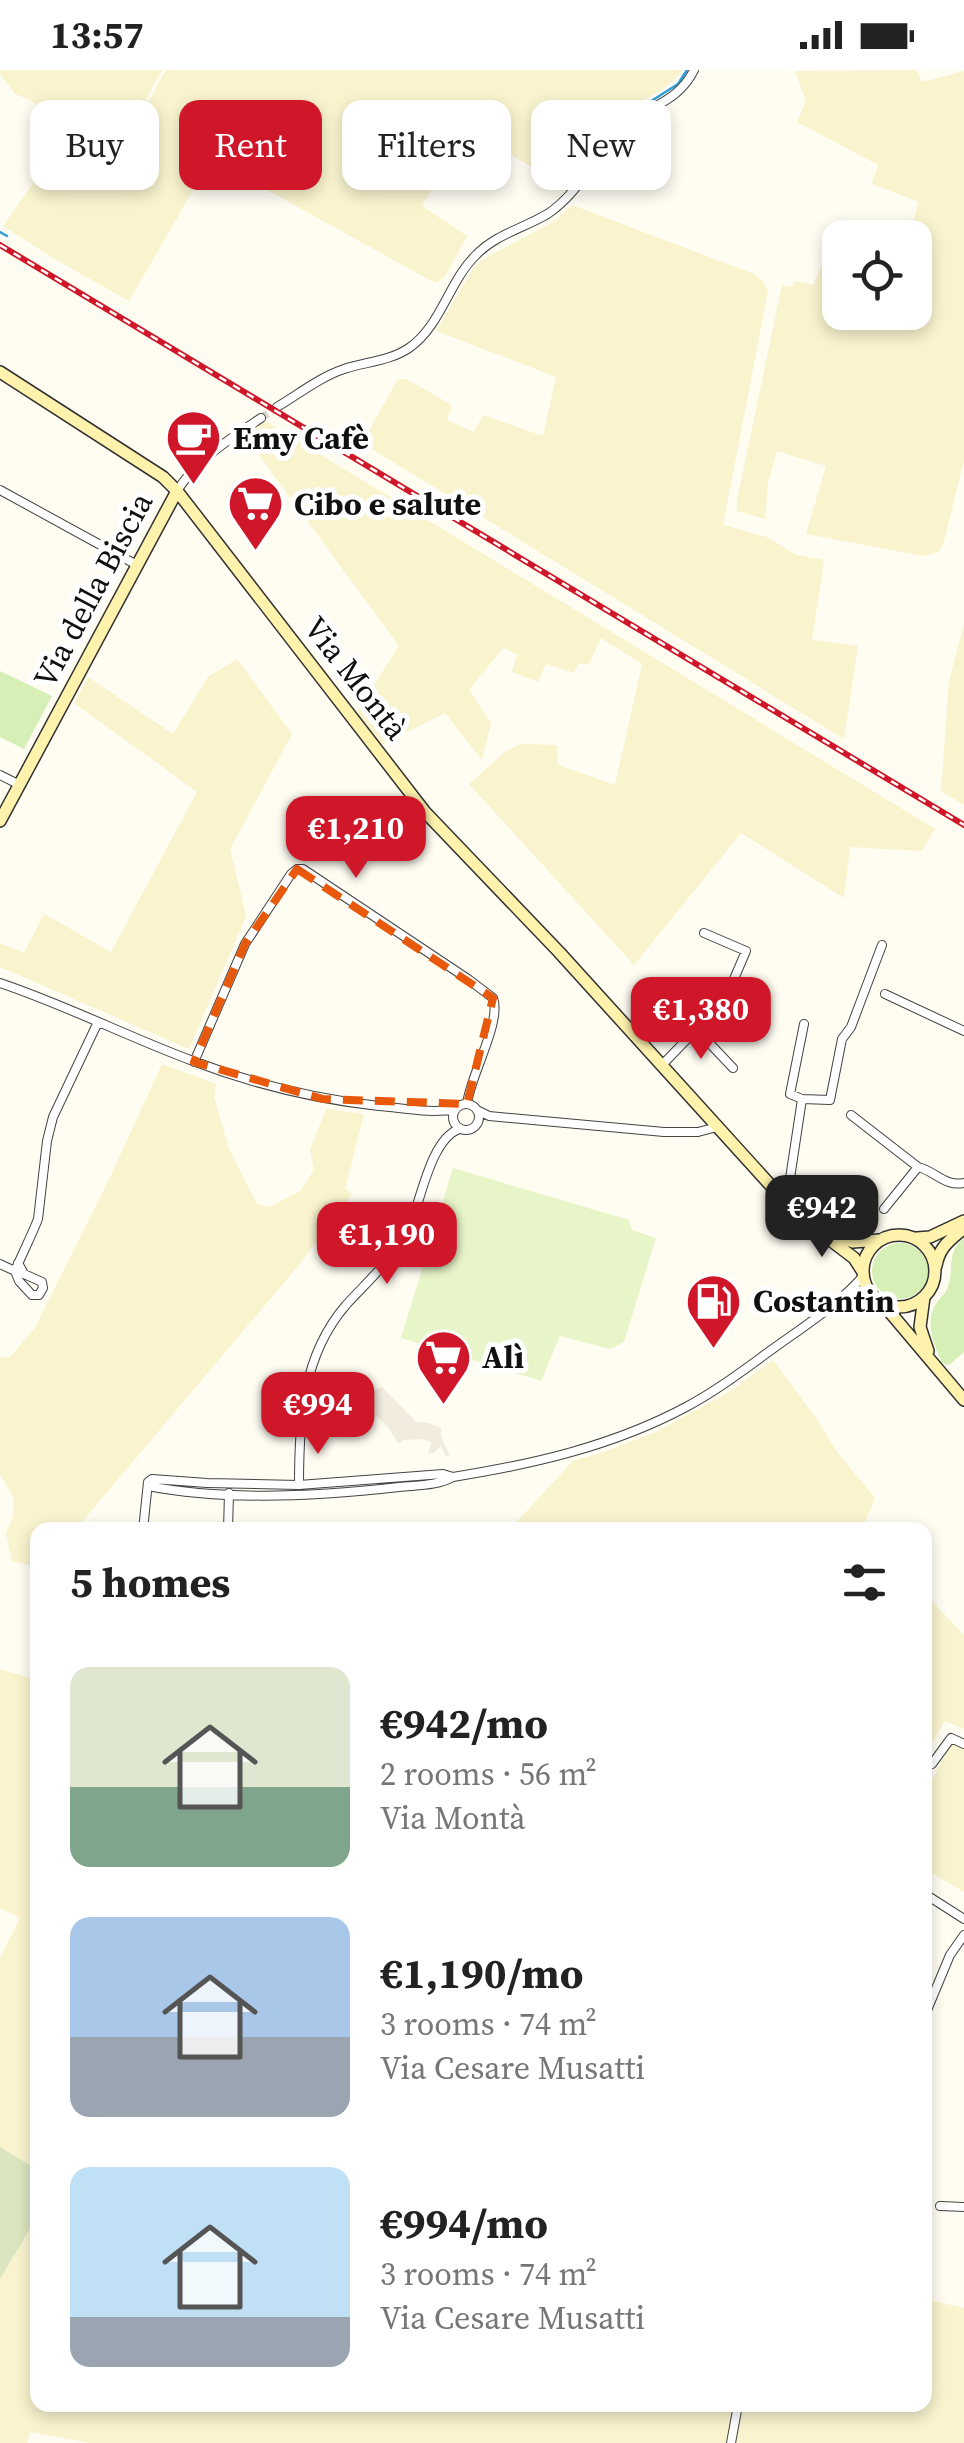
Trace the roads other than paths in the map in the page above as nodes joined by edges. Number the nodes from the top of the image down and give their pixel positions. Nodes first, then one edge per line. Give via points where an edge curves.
1 (694, 70) edge
2 (0, 372) edge
3 (277, 407) tunnel mouth
4 (261, 418) tunnel mouth
5 (0, 490) edge
6 (177, 491) junction
7 (137, 565) junction
8 (0, 775) edge
9 (20, 786) junction
10 (0, 821) edge
11 (704, 933) dead end
12 (882, 945) dead end
13 (0, 980) edge
14 (885, 994) dead end
15 (98, 1022) junction
16 (804, 1024) dead end
17 (696, 1029) junction
18 (964, 1031) edge
19 (194, 1062) junction
20 (662, 1065) junction
21 (733, 1068) dead end
22 (802, 1098) junction
23 (466, 1104) junction
24 (456, 1109) junction
25 (477, 1110) junction
26 (434, 1111) junction
27 (489, 1116) junction
28 (851, 1116) dead end
29 (479, 1121) junction
30 (456, 1126) junction
31 (717, 1128) junction
32 (918, 1166) junction
33 (964, 1183) edge
34 (783, 1199) junction
35 (884, 1209) dead end
36 (809, 1224) junction
37 (964, 1224) edge
38 (915, 1238) junction
39 (880, 1240) junction
40 (0, 1264) edge
41 (936, 1270) junction
42 (863, 1274) junction
43 (875, 1297) junction
44 (924, 1298) junction
45 (828, 1307) junction
46 (933, 1364) junction
47 (964, 1400) edge
48 (452, 1477) junction
49 (207, 1483) junction
50 (148, 1484) junction
51 (244, 1484) junction
52 (299, 1485) junction
53 (336, 1492) junction
54 (229, 1494) junction
55 (276, 1494) junction
56 (145, 1522) edge
57 (228, 1522) edge
58 (964, 1744) edge
59 (932, 1764) dead end
60 (932, 1898) edge
61 (964, 1919) edge
62 (964, 1935) edge
63 (932, 1998) edge
64 (940, 2206) dead end
65 (964, 2207) edge
66 (737, 2412) edge
67 (731, 2443) edge

1 - 3 street via 680,92 619,133 562,202 474,256 410,348 342,369
2 - 6 main road, Via Montà
4 - 6 street via 206,459
5 - 7 street
6 - 7 main road, Via della Biscia
6 - 20 main road, Via Montà via 425,812
7 - 9 main road, Via della Biscia
8 - 9 street
9 - 10 main road, Via della Biscia
11 - 17 street via 746,951 726,1000
12 - 22 street via 842,1039 830,1100
13 - 15 street
14 - 18 street
15 - 19 street
15 - 40 street via 53,1117 38,1219 16,1267
16 - 22 street via 790,1094
17 - 20 street
17 - 21 street
19 - 23 street via 245,944 292,874 303,869 496,1002
19 - 26 street via 302,1094
20 - 31 main road, Via Montà
22 - 34 street
23 - 24 street
23 - 25 street
24 - 26 street
24 - 30 street
25 - 27 street
25 - 29 street
26 - 30 street
27 - 29 street
27 - 31 street via 664,1132
28 - 32 street
29 - 30 street via 472,1129
30 - 52 street via 443,1140 405,1235 334,1321 317,1352 302,1400
31 - 34 main road, Via Montà
32 - 33 street via 952,1184
32 - 35 street
34 - 36 main road, Via Montà
36 - 39 main road, Via Montà via 853,1242
36 - 42 main road, Via Montà via 854,1258
37 - 38 main road, Via Montà
37 - 41 main road, Via Montà via 942,1246
38 - 39 main road, Via Montà
38 - 41 main road via 928,1248
39 - 42 main road via 867,1254
41 - 44 main road, Via Montà
42 - 43 main road, Via Montà
42 - 45 street
43 - 44 main road via 898,1306
43 - 45 street via 860,1293
43 - 46 main road, Via Montà
44 - 46 main road, Via Montà via 920,1326
45 - 48 street via 723,1384 644,1427 575,1452
46 - 47 main road, Via Montà
48 - 52 street
48 - 53 street
49 - 50 street
49 - 51 street
49 - 54 street
50 - 54 street
50 - 56 street
51 - 52 street
51 - 54 street
52 - 53 street
52 - 55 street
53 - 55 street
54 - 55 street
54 - 57 street
58 - 59 street via 951,1738
60 - 61 street
62 - 63 street
64 - 65 street
66 - 67 street

